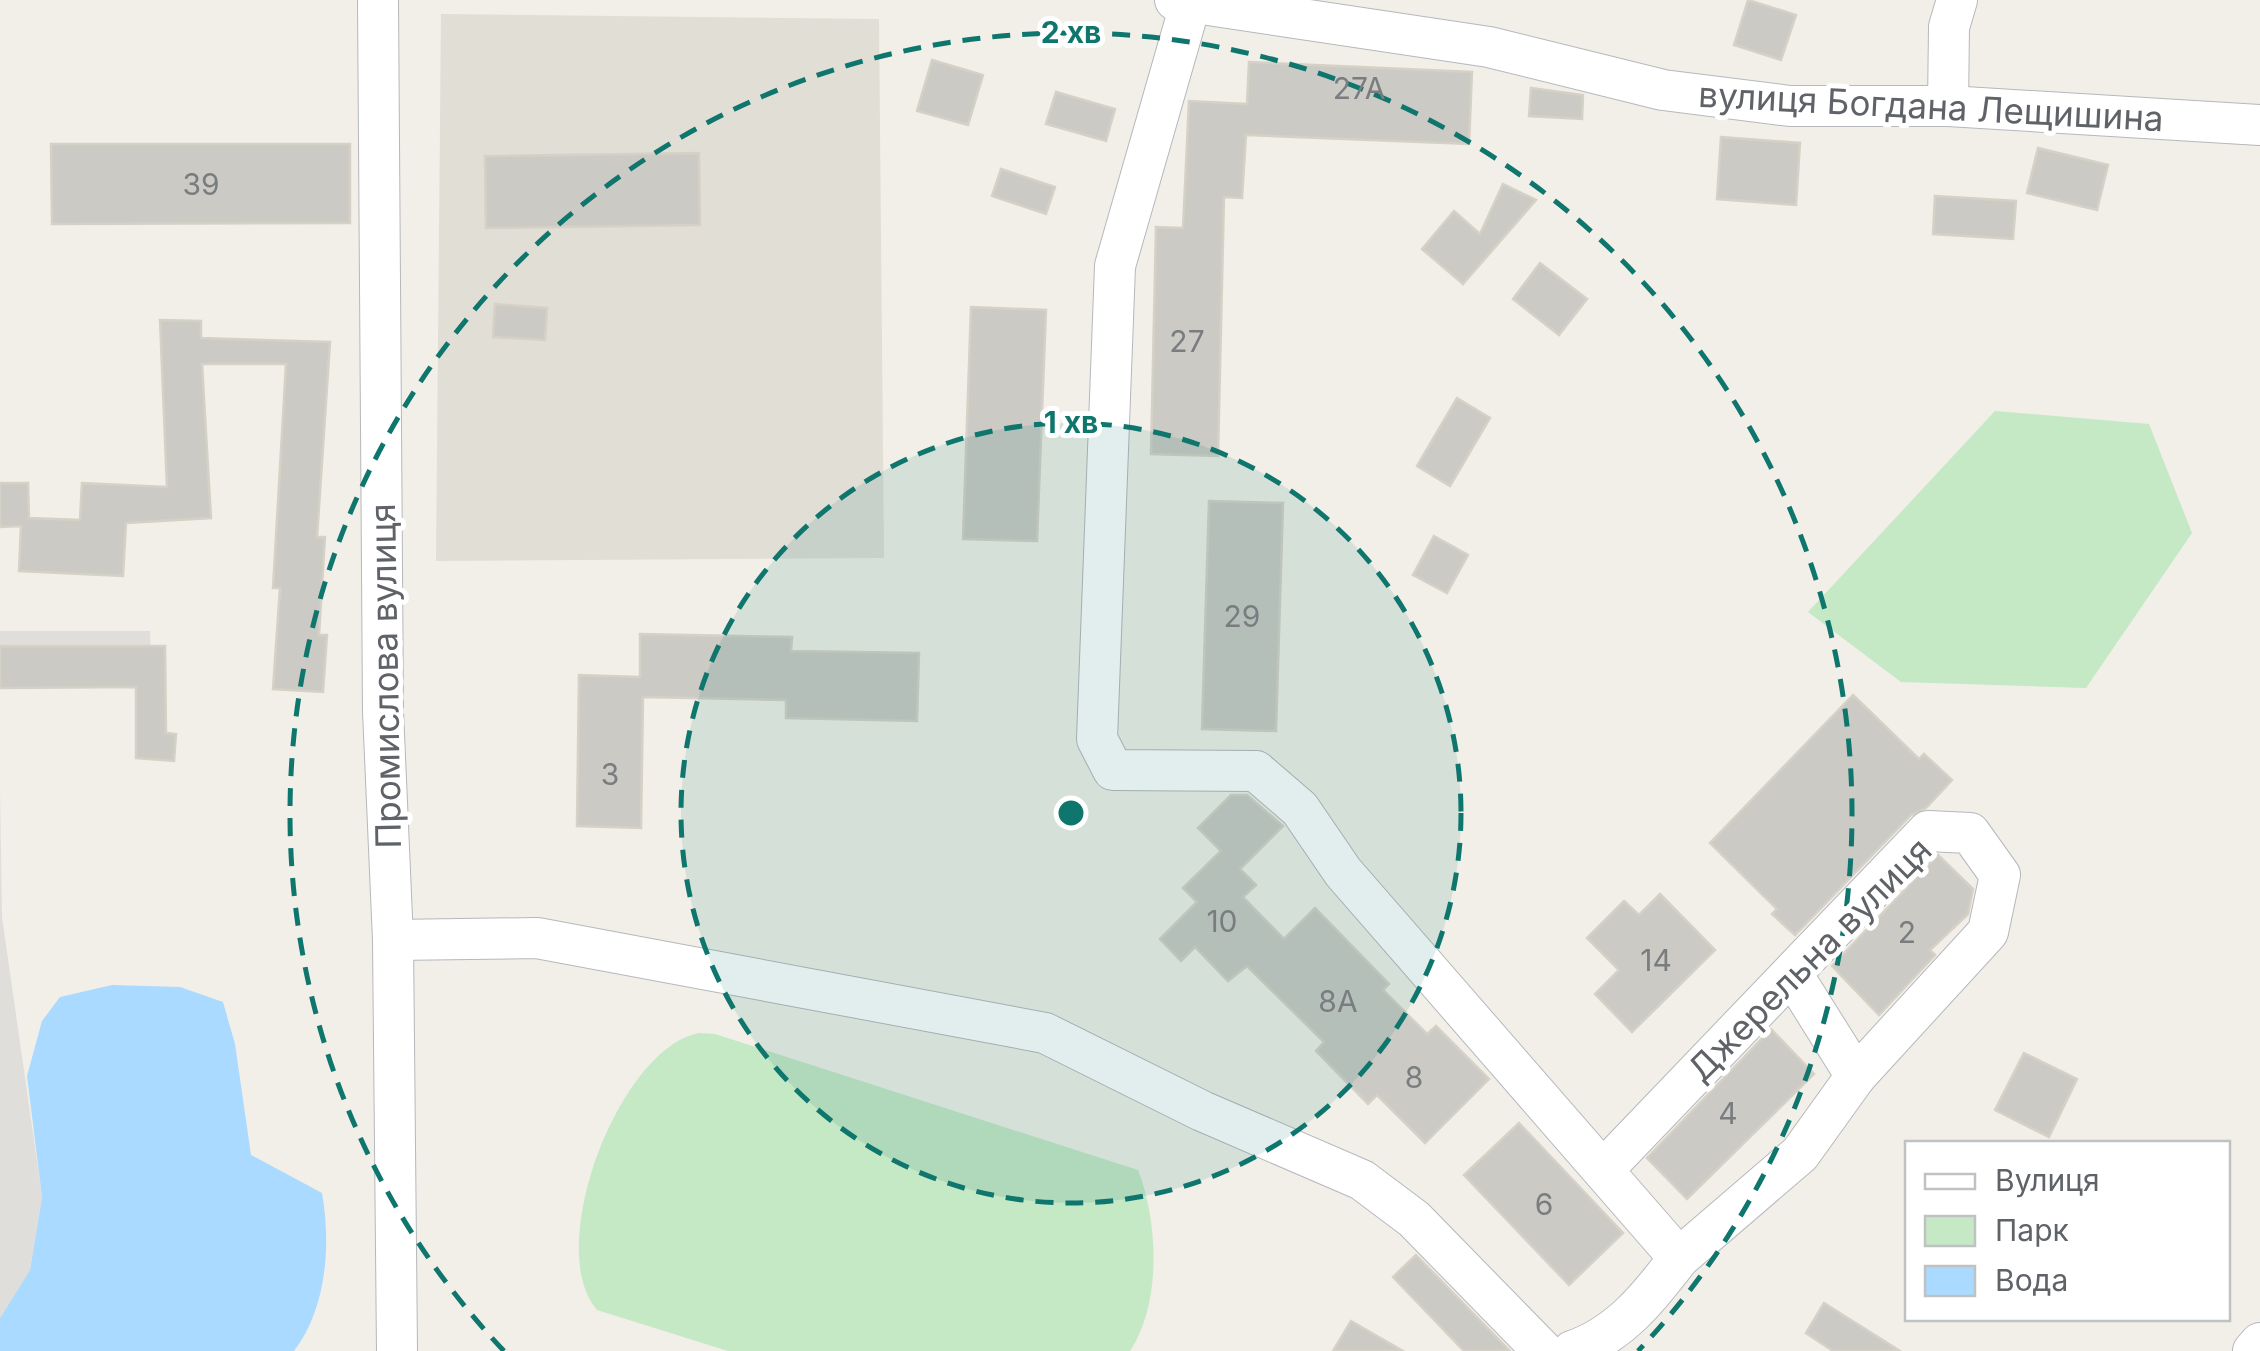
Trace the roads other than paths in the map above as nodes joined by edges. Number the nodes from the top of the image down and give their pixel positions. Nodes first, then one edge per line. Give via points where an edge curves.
1 (378, 0) edge
2 (1957, 0) edge
3 (1182, 3) edge
4 (1948, 106) junction
5 (2260, 126) edge
6 (393, 940) junction
7 (1792, 974) junction
8 (1856, 1076) junction
9 (1602, 1170) junction
10 (1680, 1258) junction
11 (2260, 1342) edge
12 (398, 1351) edge
13 (1542, 1351) edge
14 (1572, 1351) edge
15 (2254, 1351) edge

1 - 6 street, Промислова вулиця via 383,711
2 - 4 street via 1949,27
3 - 4 street, вулиця Богдана Лещишина via 1490,47 1662,90 1790,106
3 - 9 street via 1116,266 1097,739 1112,770 1256,771 1300,809 1343,872
4 - 5 street, вулиця Богдана Лещишина
6 - 12 street, Промислова вулиця
6 - 13 street via 537,938 1045,1033 1362,1180 1414,1220
7 - 8 street
7 - 8 street, Джерельна вулиця via 1928,831 1970,833 2000,875 1988,932
7 - 9 street, Джерельна вулиця
8 - 10 street, Джерельна вулиця via 1800,1154
9 - 10 street
10 - 14 street, Джерельна вулиця via 1646,1302 1597,1343
11 - 15 street

